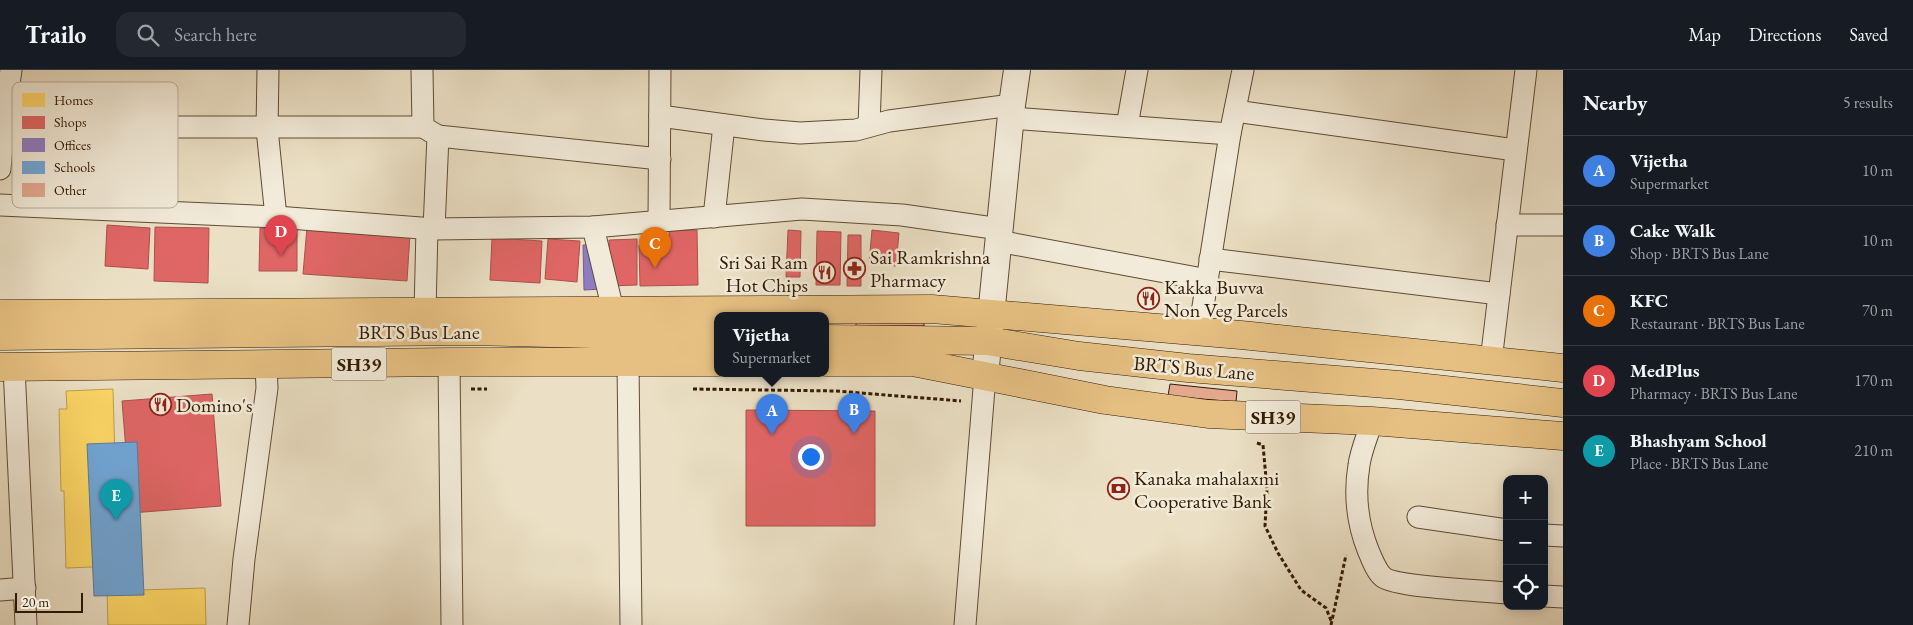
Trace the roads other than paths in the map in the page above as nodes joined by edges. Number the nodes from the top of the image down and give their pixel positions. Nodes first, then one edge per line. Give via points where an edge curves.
1 (11, 70) edge
2 (268, 70) edge
3 (422, 70) edge
4 (660, 70) edge
5 (871, 70) edge
6 (1017, 70) edge
7 (1137, 70) edge
8 (1243, 70) edge
9 (1526, 70) edge
10 (1235, 111) junction
11 (1011, 112) junction
12 (5, 113) junction
13 (12, 114) edge
14 (660, 116) junction
15 (724, 125) junction
16 (869, 126) junction
17 (1127, 126) junction
18 (178, 128) edge
19 (268, 129) junction
20 (431, 132) junction
21 (1230, 134) junction
22 (1515, 150) junction
23 (660, 159) junction
24 (0, 170) edge
25 (75, 208) edge
26 (276, 216) junction
27 (714, 217) junction
28 (659, 222) junction
29 (1507, 225) junction
30 (1563, 225) edge
31 (431, 228) junction
32 (592, 228) junction
33 (999, 235) junction
34 (1210, 259) junction
35 (1208, 280) junction
36 (1499, 294) junction
37 (613, 310) junction
38 (425, 312) junction
39 (0, 314) edge
40 (991, 314) junction
41 (1199, 332) junction
42 (0, 336) edge
43 (714, 336) edge
44 (829, 339) edge
45 (988, 341) junction
46 (1491, 361) junction
47 (449, 362) junction
48 (628, 362) junction
49 (714, 362) edge
50 (829, 362) edge
51 (266, 366) junction
52 (7, 367) edge
53 (1563, 368) edge
54 (984, 389) junction
55 (1563, 403) edge
56 (1372, 421) junction
57 (1563, 436) edge
58 (1418, 517) dead end
59 (1503, 529) edge
60 (1548, 535) edge
61 (1563, 536) edge
62 (25, 588) junction
63 (0, 590) edge
64 (1503, 593) edge
65 (1548, 596) edge
66 (1563, 597) edge
67 (26, 625) edge
68 (238, 625) edge
69 (452, 625) edge
70 (630, 625) edge
71 (965, 625) edge

1 - 12 street
2 - 19 street
3 - 20 street
4 - 14 street
5 - 16 street
6 - 11 street
7 - 17 street
8 - 10 street
9 - 22 street
10 - 21 street
10 - 22 street
11 - 16 street via 889,121
11 - 17 street
11 - 33 street
12 - 13 street
12 - 24 street
14 - 15 street
14 - 23 street
15 - 16 street via 800,133 856,130
15 - 27 street
17 - 21 street
18 - 19 street
19 - 20 street
19 - 26 street
20 - 23 street
20 - 31 street
21 - 34 street
22 - 29 street
23 - 28 street
25 - 26 street
26 - 31 street
27 - 28 street
27 - 33 street via 802,209 902,215
28 - 32 street
29 - 30 street
29 - 36 street
31 - 32 street
31 - 38 street
32 - 37 street
33 - 35 street
33 - 40 street
34 - 35 street
34 - 36 street
35 - 41 street
36 - 46 street
37 - 38 main road
37 - 40 main road via 932,308
38 - 39 main road
40 - 41 main road
40 - 45 street
41 - 46 main road
42 - 43 main road, BRTS Bus Lane via 470,331
44 - 45 main road, BRTS Bus Lane
45 - 54 street
45 - 55 main road, BRTS Bus Lane via 1079,356 1188,368 1399,385
46 - 53 main road
47 - 48 main road, SH39
47 - 51 main road, SH39
47 - 69 street
48 - 49 main road, SH39
48 - 70 street
50 - 54 main road, SH39 via 913,362
51 - 52 main road, SH39
51 - 68 street via 267,388
52 - 62 street
54 - 56 main road, SH39 via 1208,414
54 - 71 street
56 - 57 main road, SH39
56 - 64 street via 1359,464 1357,516 1376,568 1384,578 1405,584
58 - 59 street
60 - 61 street
62 - 63 street
62 - 67 street
65 - 66 street

